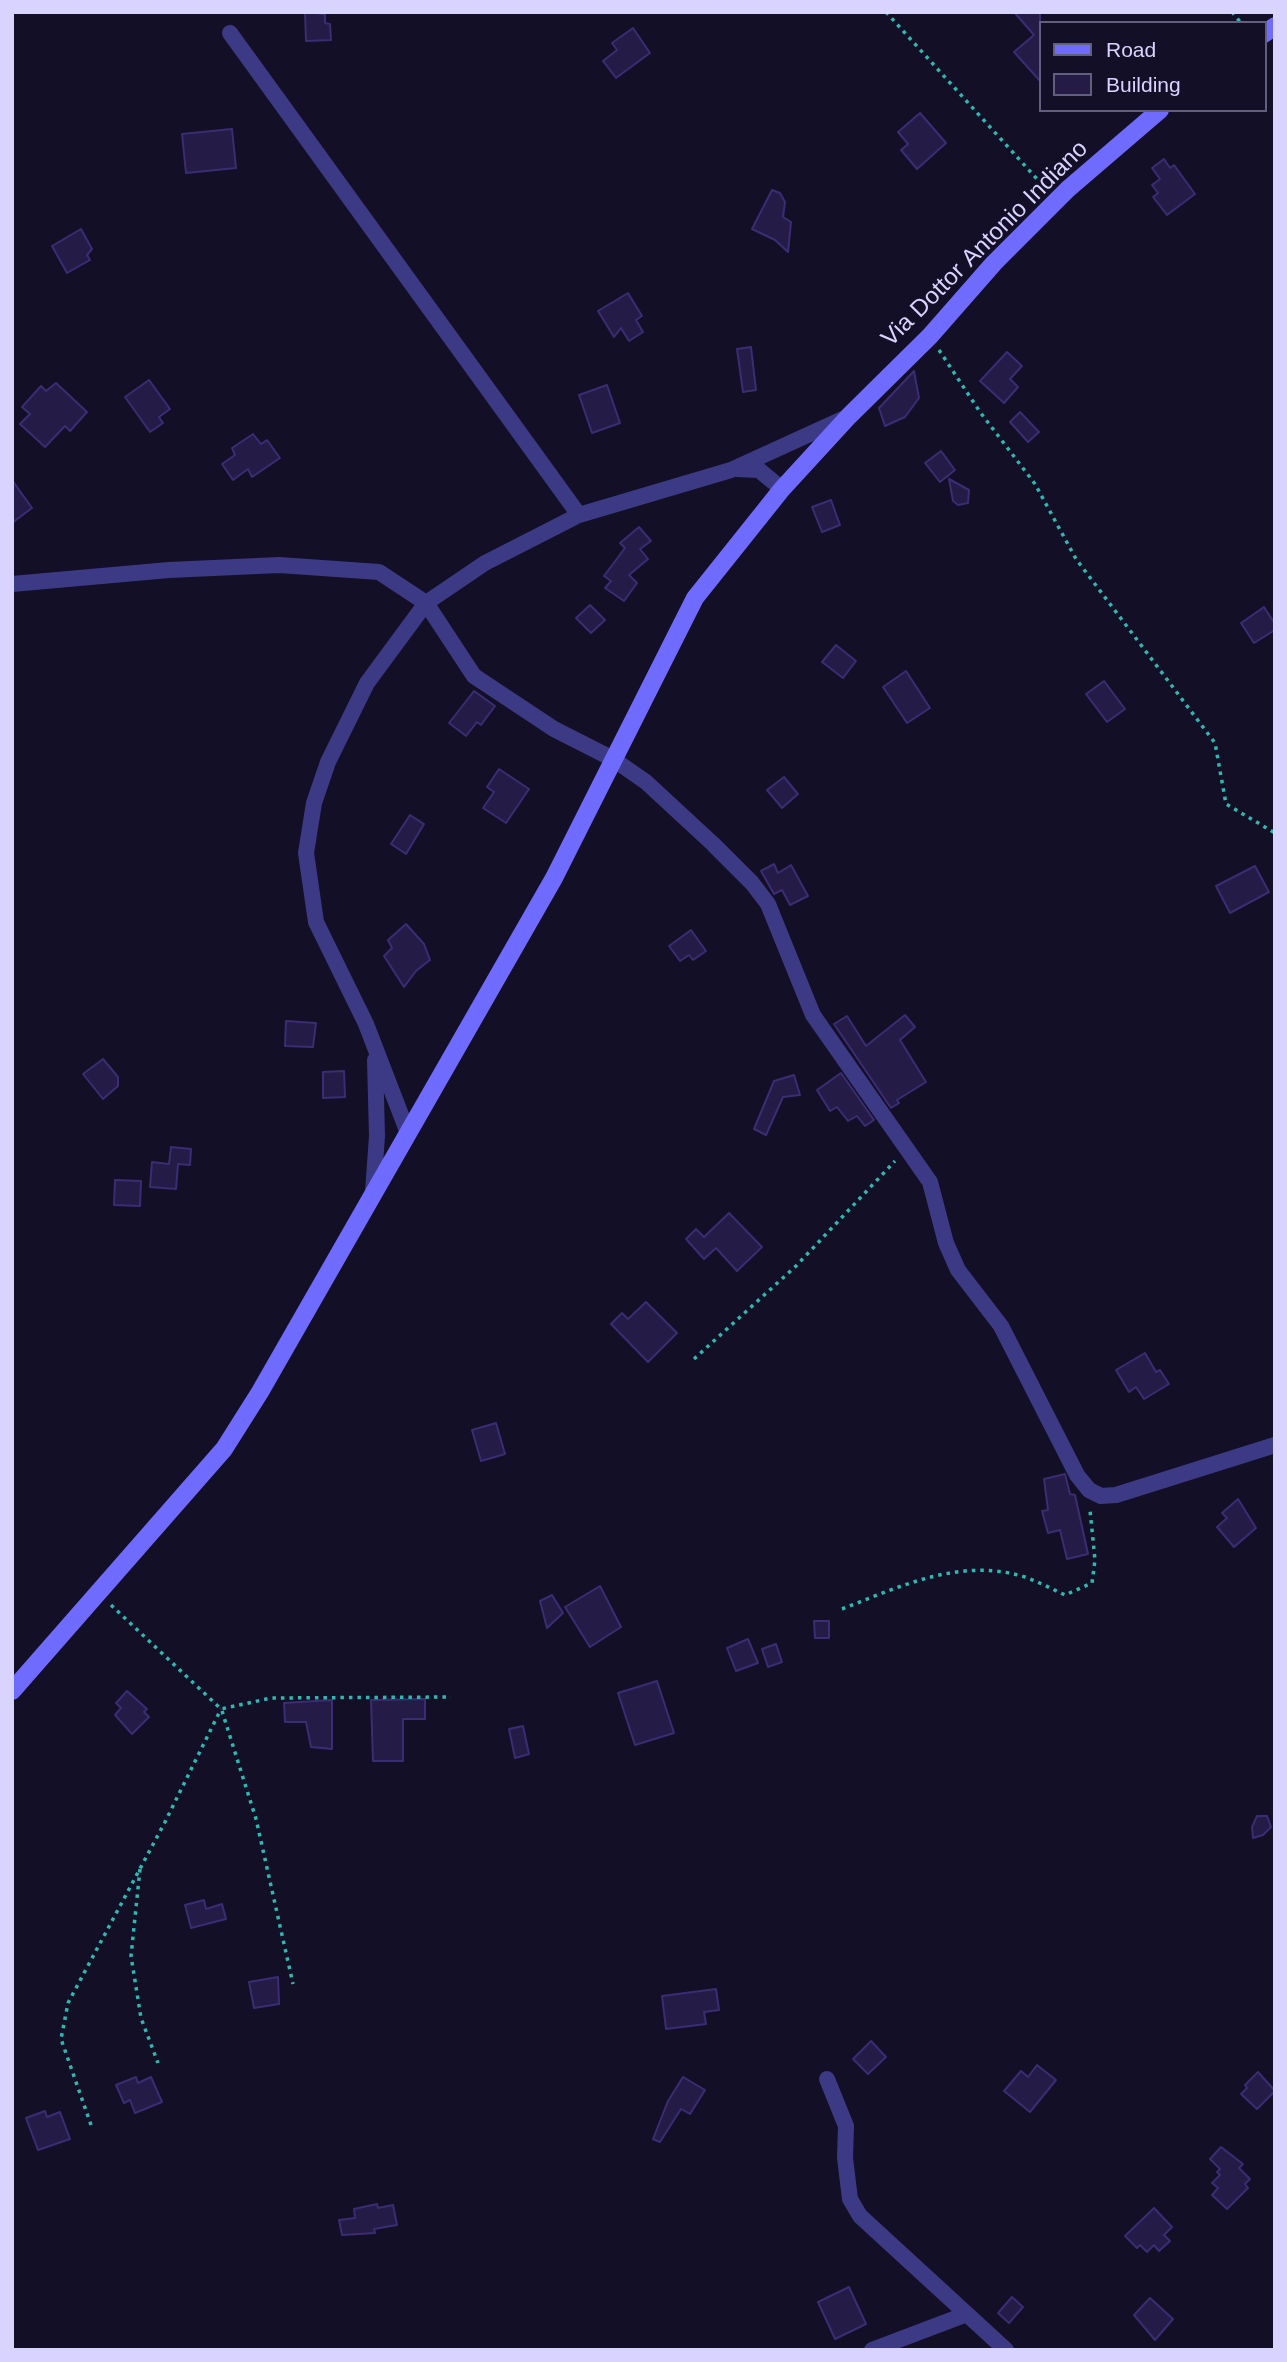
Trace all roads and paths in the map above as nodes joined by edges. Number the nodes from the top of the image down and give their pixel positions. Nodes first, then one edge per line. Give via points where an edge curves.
1 (886, 12) edge
2 (230, 33) dead end
3 (1158, 112) edge
4 (1057, 201) junction
5 (930, 336) junction
6 (849, 416) junction
7 (731, 470) junction
8 (782, 489) junction
9 (579, 516) junction
10 (12, 584) edge
11 (426, 603) junction
12 (613, 759) junction
13 (1275, 833) edge
14 (366, 1024) junction
15 (408, 1133) junction
16 (906, 1149) junction
17 (373, 1192) junction
18 (694, 1359) dead end
19 (1275, 1446) edge
20 (1089, 1490) junction
21 (97, 1592) junction
22 (842, 1609) dead end
23 (12, 1691) edge
24 (451, 1697) dead end
25 (221, 1709) junction
26 (141, 1867) junction
27 (293, 1984) dead end
28 (158, 2063) dead end
29 (827, 2079) dead end
30 (91, 2125) dead end
31 (967, 2314) junction
32 (872, 2350) edge
33 (1006, 2350) edge

1 - 4 path
2 - 9 street
3 - 4 main road, Via Dottor Antonio Indiano
4 - 5 main road, Via Dottor Antonio Indiano
5 - 6 main road, Via Dottor Antonio Indiano
5 - 13 path via 1035,484 1076,559 1215,743 1226,804
6 - 7 street
6 - 8 main road, Via Dottor Antonio Indiano
7 - 8 street via 759,470
7 - 9 street
8 - 12 main road, Via Dottor Antonio Indiano via 695,598
9 - 11 street via 485,563
10 - 11 street via 279,565 379,572
11 - 12 street via 474,676 554,729
11 - 14 street via 367,683 328,762 314,803 306,853 316,922
12 - 15 main road, Via Dottor Antonio Indiano via 554,878
12 - 16 street via 646,782 713,844 768,904 813,1014
14 - 15 street
14 - 17 street via 377,1072
15 - 17 main road, Via Dottor Antonio Indiano
16 - 18 path via 796,1266
16 - 20 street via 930,1182 958,1270 1001,1326 1052,1431
17 - 21 main road, Via Dottor Antonio Indiano via 224,1449
19 - 20 street via 1116,1495 1101,1496
20 - 22 path via 1095,1560 1092,1583 1065,1595 1024,1577 973,1569 925,1577
21 - 23 main road, Via Dottor Antonio Indiano
21 - 25 path
24 - 25 path via 271,1698
25 - 26 path
25 - 27 path via 256,1819
26 - 28 path via 131,1956 141,2018
26 - 30 path via 68,2004 61,2039
29 - 31 street via 846,2126 850,2199 860,2216
31 - 32 street
31 - 33 street

